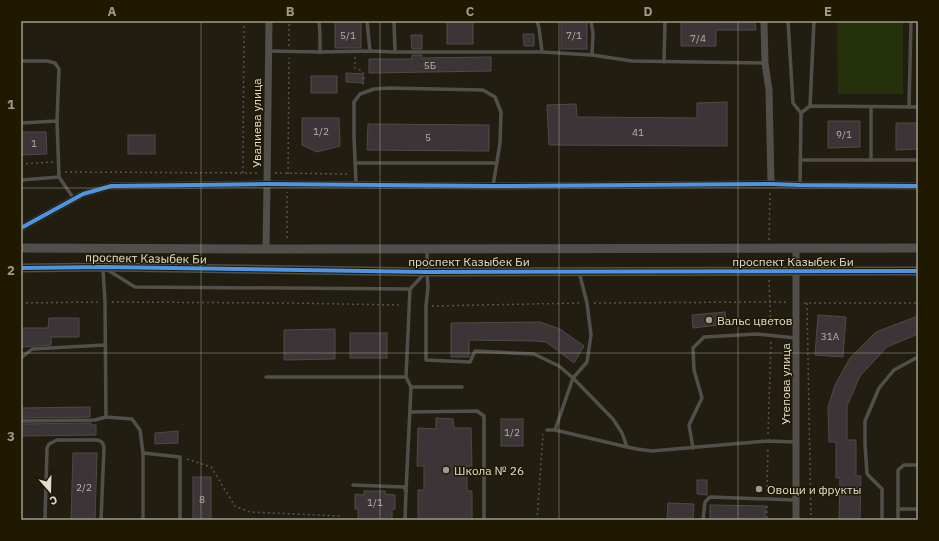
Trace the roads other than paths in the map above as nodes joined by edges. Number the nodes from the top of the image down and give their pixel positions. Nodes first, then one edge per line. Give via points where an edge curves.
1 (269, 21) edge
2 (319, 21) edge
3 (367, 21) edge
4 (394, 21) edge
5 (537, 21) edge
6 (591, 21) edge
7 (665, 21) edge
8 (764, 21) edge
9 (788, 21) edge
10 (814, 21) edge
11 (911, 21) edge
12 (268, 51) junction
13 (370, 51) junction
14 (320, 52) junction
15 (395, 52) junction
16 (542, 52) junction
17 (592, 55) junction
18 (21, 61) edge
19 (664, 62) junction
20 (765, 63) junction
21 (810, 106) junction
22 (871, 107) junction
23 (909, 107) junction
24 (918, 107) edge
25 (801, 113) junction
26 (57, 121) junction
27 (21, 123) edge
28 (800, 160) junction
29 (871, 160) junction
30 (918, 160) edge
31 (355, 163) junction
32 (497, 164) junction
33 (59, 177) junction
34 (21, 180) edge
35 (267, 184) junction
36 (771, 184) junction
37 (356, 185) junction
38 (800, 185) junction
39 (493, 186) junction
40 (918, 186) edge
41 (74, 199) junction
42 (21, 228) edge
43 (21, 248) edge
44 (796, 248) junction
45 (918, 248) edge
46 (266, 249) junction
47 (427, 249) junction
48 (21, 268) edge
49 (103, 268) junction
50 (579, 271) junction
51 (796, 271) junction
52 (916, 271) edge
53 (426, 272) junction
54 (410, 288) junction
55 (796, 338) junction
56 (105, 345) junction
57 (918, 357) edge
58 (21, 358) edge
59 (266, 377) dead end
60 (406, 377) junction
61 (573, 378) junction
62 (411, 387) junction
63 (462, 387) dead end
64 (410, 412) junction
65 (106, 417) junction
66 (21, 421) edge
67 (547, 430) road end
68 (556, 430) junction
69 (796, 442) junction
70 (627, 447) junction
71 (693, 448) junction
72 (143, 453) junction
73 (918, 465) edge
74 (354, 484) dead end
75 (406, 491) junction
76 (796, 500) junction
77 (898, 509) junction
78 (918, 509) edge
79 (45, 520) edge
80 (101, 520) edge
81 (143, 520) edge
82 (180, 520) edge
83 (405, 520) edge
84 (484, 520) edge
85 (703, 520) edge
86 (796, 520) edge
87 (882, 520) edge
88 (898, 520) edge

1 - 12 street, Увалиева улица
2 - 14 lane
3 - 13 lane
4 - 15 lane
5 - 16 lane
6 - 17 lane
7 - 19 lane
8 - 20 street
9 - 25 lane via 793,103
10 - 21 lane
11 - 23 lane
12 - 14 lane
12 - 35 street, Увалиева улица
13 - 14 lane
13 - 15 lane
15 - 16 lane
16 - 17 lane
17 - 19 lane via 632,61
18 - 26 lane via 47,61 55,63 59,69
19 - 20 lane
20 - 36 street via 769,90
21 - 22 lane
21 - 25 lane
22 - 23 lane
22 - 29 lane
23 - 24 lane
25 - 28 lane
26 - 27 lane
26 - 33 lane
28 - 29 lane
28 - 38 lane
29 - 30 lane
31 - 32 lane
31 - 32 lane via 354,102 360,94 374,89 389,88 483,90 495,97 501,112
31 - 37 lane
32 - 39 lane
33 - 34 lane
33 - 41 lane
35 - 37 street
35 - 41 street via 111,186
35 - 46 street, Увалиева улица
36 - 38 street
36 - 39 street
37 - 39 street
38 - 40 street
41 - 42 street
43 - 46 street, проспект Казыбек Би
44 - 45 street, проспект Казыбек Би
44 - 47 street, проспект Казыбек Би
44 - 51 street, Утепова улица
46 - 47 street, проспект Казыбек Би
47 - 53 lane
48 - 49 street, проспект Казыбек Би
49 - 53 street, проспект Казыбек Би
49 - 54 lane via 135,288
49 - 56 lane
50 - 51 street, проспект Казыбек Би
50 - 53 street, проспект Казыбек Би
50 - 61 lane via 591,335 587,362
51 - 52 street, проспект Казыбек Би
51 - 55 street, Утепова улица
53 - 54 lane
53 - 61 lane via 426,360 470,362 475,351 534,354 559,366
54 - 60 lane
55 - 69 street, Утепова улица
55 - 71 lane via 757,334 704,337 693,348 694,370 702,398 689,425
56 - 58 lane via 32,349
56 - 65 lane
57 - 87 lane via 894,370 879,388 865,421 867,474 882,489
59 - 60 lane
60 - 62 lane
61 - 68 lane
61 - 70 lane via 613,419 622,432
62 - 63 lane
62 - 64 lane
64 - 75 lane
64 - 84 lane via 477,411 484,416
65 - 66 lane via 95,420
65 - 72 lane via 132,419 140,430
67 - 68 lane
68 - 70 lane
69 - 71 lane via 768,441
69 - 76 street, Утепова улица
70 - 71 lane via 652,450
72 - 81 lane
72 - 82 lane via 180,457
73 - 77 lane via 904,465 898,470
74 - 75 lane via 404,487
75 - 83 lane
76 - 85 lane via 710,497 705,502
76 - 86 street, Утепова улица
77 - 78 lane
77 - 88 lane
79 - 80 lane via 47,448 57,440 97,440 103,443

